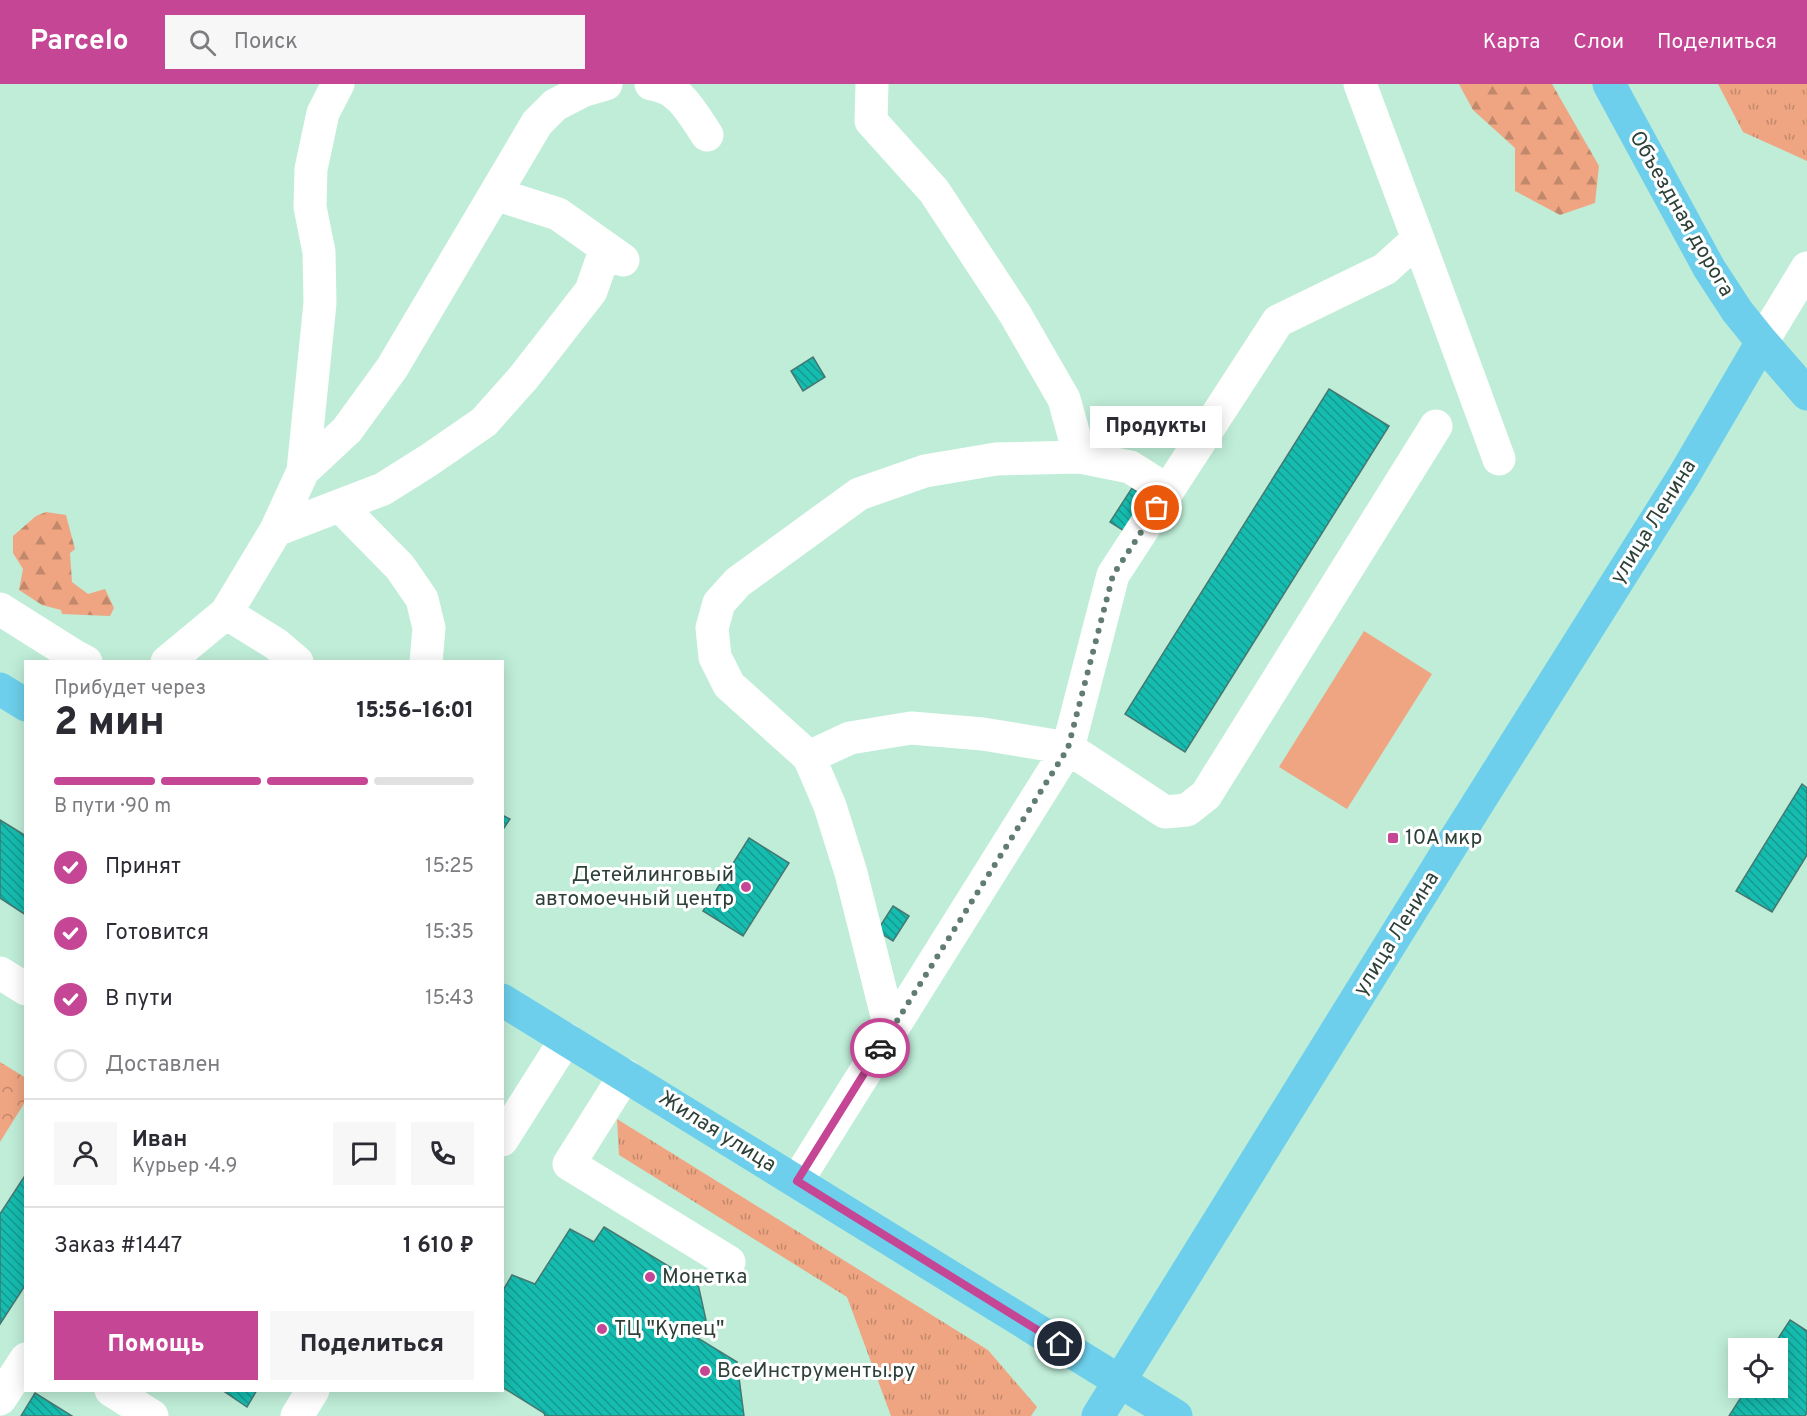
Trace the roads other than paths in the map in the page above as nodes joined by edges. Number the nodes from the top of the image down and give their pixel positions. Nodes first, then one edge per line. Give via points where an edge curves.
1 (338, 84) edge
2 (606, 84) edge
3 (657, 84) edge
4 (872, 84) edge
5 (1359, 84) edge
6 (1609, 84) edge
7 (565, 91) edge
8 (707, 135) dead end
9 (495, 194) junction
10 (1418, 239) junction
11 (1807, 268) edge
12 (1762, 342) junction
13 (1807, 394) edge
14 (1436, 426) dead end
15 (1080, 457) junction
16 (1499, 459) dead end
17 (303, 471) junction
18 (1168, 491) junction
19 (340, 506) junction
20 (276, 530) junction
21 (0, 609) edge
22 (226, 613) junction
23 (82, 660) edge
24 (169, 660) edge
25 (295, 660) edge
26 (426, 660) edge
27 (0, 689) edge
28 (24, 704) edge
29 (1068, 748) junction
30 (809, 757) junction
31 (0, 973) edge
32 (24, 988) edge
33 (504, 1001) edge
34 (891, 1032) junction
35 (566, 1039) junction
36 (625, 1075) junction
37 (504, 1137) edge
38 (797, 1181) junction
39 (729, 1262) dead end
40 (24, 1362) edge
41 (1120, 1381) junction
42 (312, 1392) edge
43 (0, 1398) edge
44 (297, 1416) edge
45 (1098, 1416) edge
46 (1176, 1416) edge

1 - 17 street via 323,112 311,169 310,207 319,252 320,303
2 - 7 street
3 - 8 street via 682,99
4 - 15 street via 871,122 934,191 1015,314 1064,399
5 - 10 street
6 - 12 main road, Объездная дорога via 1709,268
7 - 9 street via 537,123
9 - 17 street via 392,368 346,430
9 - 19 street via 558,214 615,255 524,377 484,422 383,489
10 - 16 street
10 - 18 street via 1385,269 1278,321
11 - 12 street, улица Ленина
12 - 13 main road, Объездная дорога
12 - 41 main road, улица Ленина via 1683,477
14 - 29 street via 1206,795 1187,810 1165,812
15 - 18 street via 1130,467
15 - 30 street via 996,459 924,471 859,494 738,582 719,603 712,628 715,657 729,685
17 - 20 street
18 - 29 street via 1113,575
19 - 20 street
19 - 26 street via 400,567 422,599 429,628
20 - 22 street
21 - 23 street
22 - 24 street
22 - 25 street
27 - 28 main road
29 - 30 street via 983,734 911,728 850,738
29 - 34 street
30 - 34 street via 830,806 851,873
31 - 32 street
33 - 35 main road, Жилая улица
34 - 38 street
35 - 36 main road, Жилая улица
35 - 37 street
36 - 38 main road, Жилая улица
36 - 39 street via 569,1164
38 - 41 main road, Жилая улица
40 - 43 street
41 - 45 main road, улица Ленина
41 - 46 main road, Жилая улица
42 - 44 street

